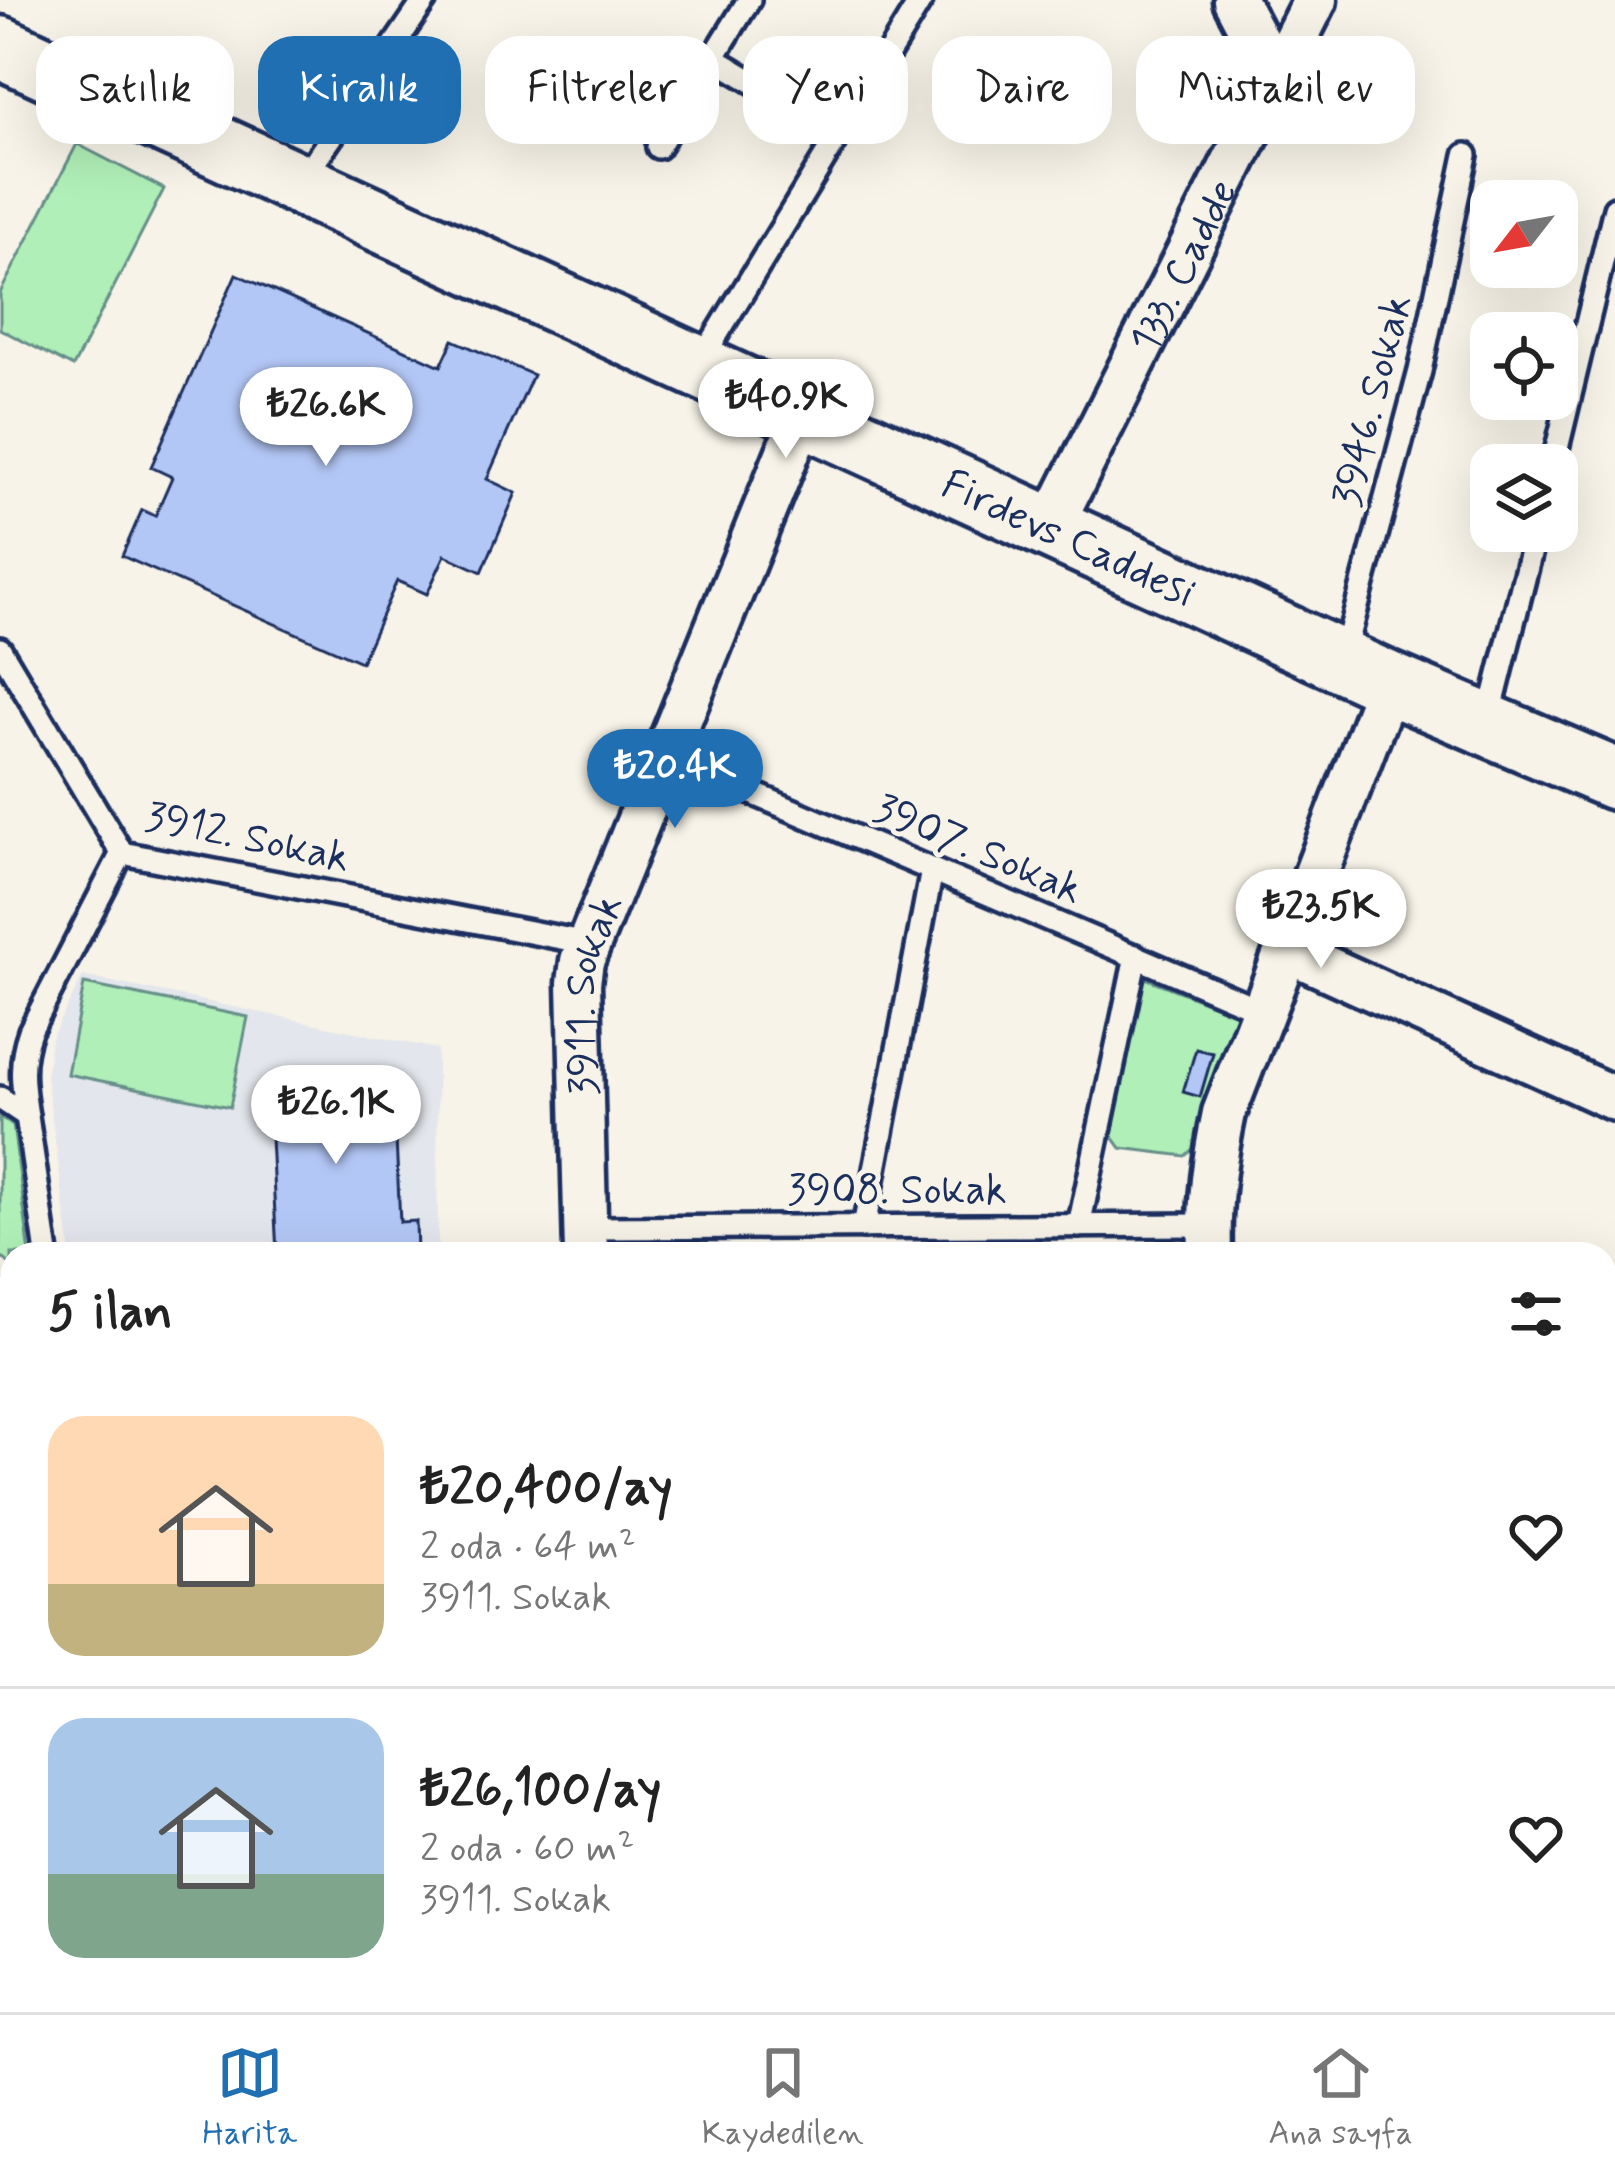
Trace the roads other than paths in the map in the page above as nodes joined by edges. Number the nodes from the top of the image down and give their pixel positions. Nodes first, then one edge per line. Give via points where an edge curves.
1 (425, 0) edge
2 (749, 0) edge
3 (921, 0) edge
4 (1234, 0) edge
5 (1315, 0) edge
6 (899, 36) edge
7 (1253, 36) edge
8 (1297, 36) edge
9 (0, 47) edge
10 (719, 48) edge
11 (660, 144) edge
12 (833, 144) edge
13 (1243, 144) edge
14 (658, 147) dead end
15 (1466, 155) dead end
16 (299, 184) junction
17 (1615, 208) edge
18 (1610, 255) edge
19 (697, 367) junction
20 (802, 415) junction
21 (1559, 444) edge
22 (1050, 528) junction
23 (1531, 552) edge
24 (0, 649) edge
25 (1365, 673) junction
26 (1487, 725) junction
27 (663, 755) junction
28 (1612, 771) edge
29 (122, 853) junction
30 (932, 870) junction
31 (587, 943) junction
32 (1287, 950) junction
33 (1136, 956) junction
34 (1263, 1011) junction
35 (0, 1098) edge
36 (1615, 1099) edge
37 (26, 1116) junction
38 (1078, 1226) junction
39 (864, 1227) junction
40 (1209, 1240) edge
41 (586, 1241) edge
42 (45, 1242) edge

1 - 16 lane
2 - 10 lane
3 - 6 lane
4 - 7 street
5 - 8 street, 133. Cadde
9 - 16 street, Firdevs Caddesi
11 - 14 lane
12 - 19 lane
13 - 22 street, 133. Cadde
15 - 25 lane, 3946. Sokak
16 - 19 street, Firdevs Caddesi
17 - 18 lane
18 - 21 lane
19 - 20 street, Firdevs Caddesi
20 - 22 street, Firdevs Caddesi
20 - 27 street, 3911. Sokak
22 - 25 street, Firdevs Caddesi
23 - 26 lane
24 - 29 lane, 3912. Sokak
25 - 26 street, Firdevs Caddesi
25 - 32 street
26 - 28 street, Firdevs Caddesi
27 - 30 lane, 3907. Sokak
27 - 31 street, 3911. Sokak
29 - 31 lane, 3912. Sokak
29 - 37 lane via 30,1031 20,1075
30 - 33 lane, 3907. Sokak
30 - 39 lane
31 - 41 street, 3911. Sokak via 580,983
32 - 34 street
32 - 36 street
33 - 34 lane, 3907. Sokak
33 - 38 lane
34 - 40 street via 1224,1113
35 - 37 lane
37 - 42 lane
38 - 39 lane, 3908. Sokak
38 - 40 lane, 3908. Sokak
39 - 41 lane, 3908. Sokak

